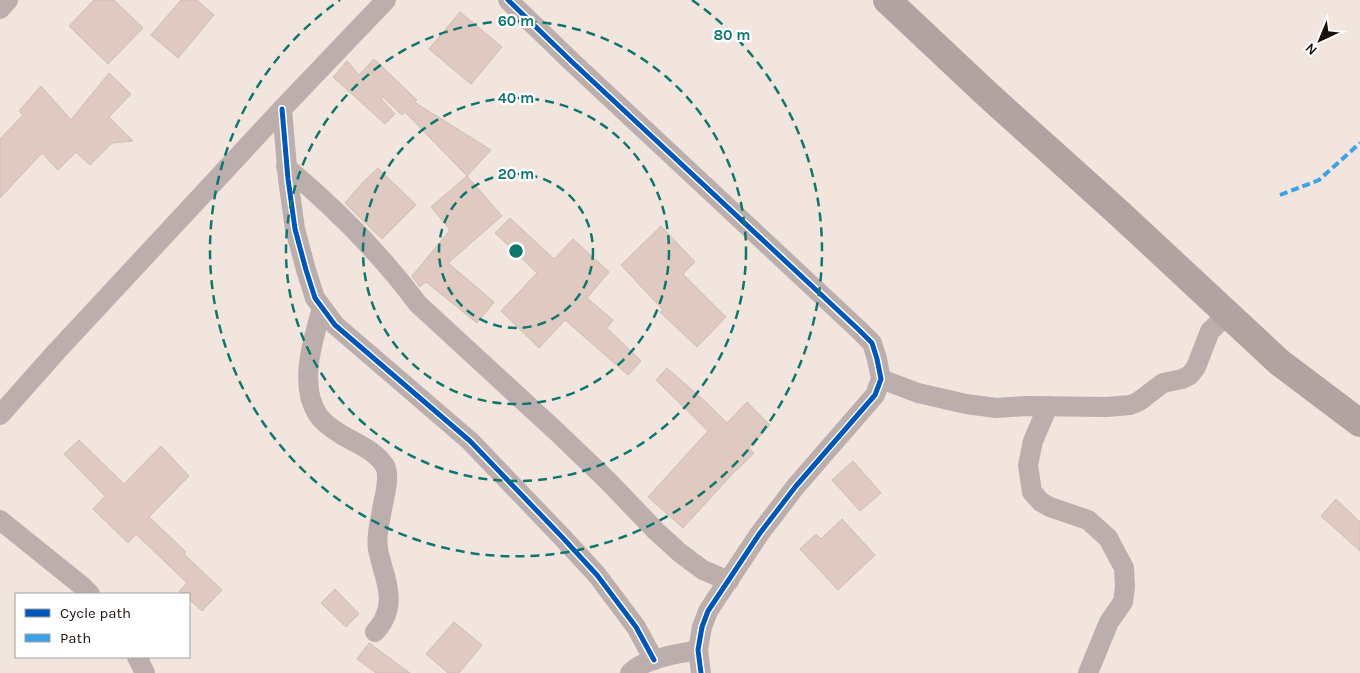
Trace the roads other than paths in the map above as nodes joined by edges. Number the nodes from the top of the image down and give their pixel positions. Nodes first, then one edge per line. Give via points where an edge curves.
1 (8, 0) edge
2 (386, 0) edge
3 (887, 0) edge
4 (510, 1) edge
5 (0, 9) edge
6 (282, 109) junction
7 (286, 167) junction
8 (322, 308) junction
9 (1228, 314) junction
10 (880, 379) junction
11 (1048, 406) junction
12 (0, 416) edge
13 (1360, 423) edge
14 (0, 520) edge
15 (729, 581) junction
16 (89, 593) edge
17 (375, 632) dead end
18 (698, 650) junction
19 (138, 658) edge
20 (654, 660) junction
21 (145, 673) edge
22 (630, 673) edge
23 (701, 673) edge
24 (1088, 673) edge

1 - 5 street
2 - 6 street
3 - 9 street
4 - 10 street via 872,343
6 - 7 street
6 - 12 street
7 - 8 street via 295,229 315,298
7 - 15 street via 348,223 418,304 557,432 656,531 703,570
8 - 17 street via 308,373 310,397 318,416 376,456 387,474 377,534 389,602 384,620
8 - 20 street via 355,343 470,441 563,538 597,575 636,627
9 - 11 street via 1210,331 1190,375 1163,384 1138,402 1107,407
9 - 13 street via 1279,362
10 - 11 street via 918,393 966,404 996,408
10 - 15 street via 875,395 796,486
11 - 24 street via 1033,441 1028,465 1032,492 1050,507 1088,520 1108,538 1124,568 1123,602 1109,622
14 - 16 street
15 - 18 street via 708,612
18 - 20 street
18 - 23 street
19 - 21 street
20 - 22 street

